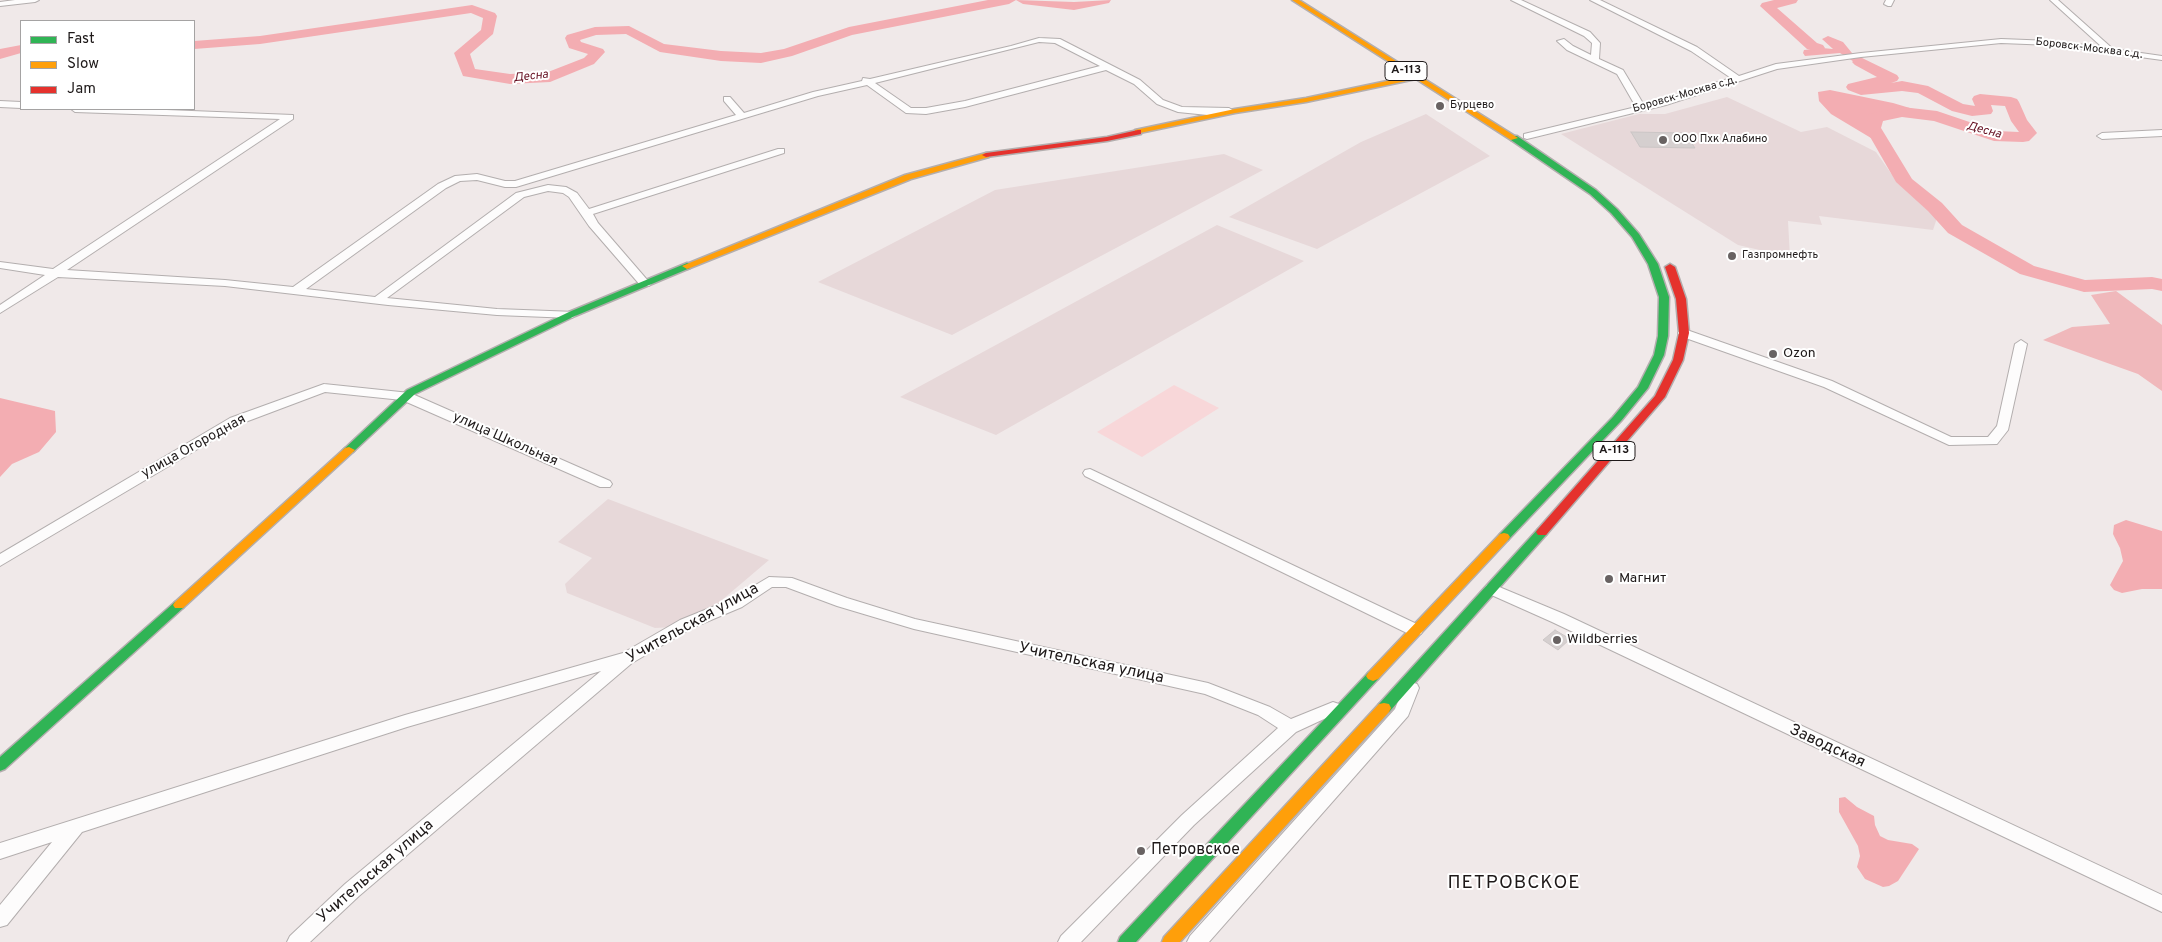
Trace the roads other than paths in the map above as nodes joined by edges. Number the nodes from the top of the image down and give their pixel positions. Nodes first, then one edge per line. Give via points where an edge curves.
1 (35, 0) edge
2 (1295, 0) edge
3 (1310, 0) edge
4 (1515, 0) edge
5 (1594, 0) edge
6 (2054, 0) edge
7 (0, 4) edge
8 (1561, 41) dead end
9 (2109, 49) junction
10 (2160, 59) edge
11 (1595, 60) junction
12 (1106, 67) junction
13 (1416, 77) junction
14 (1738, 79) junction
15 (866, 80) junction
16 (727, 99) dead end
17 (0, 104) edge
18 (20, 105) edge
19 (1641, 108) junction
20 (102, 110) edge
21 (1235, 111) junction
22 (742, 116) junction
23 (2162, 133) edge
24 (1527, 136) junction
25 (2102, 136) dead end
26 (781, 151) dead end
27 (587, 213) junction
28 (1631, 213) dead end
29 (1663, 254) dead end
30 (0, 265) edge
31 (55, 273) junction
32 (645, 284) junction
33 (295, 291) junction
34 (378, 300) junction
35 (0, 310) edge
36 (572, 314) junction
37 (1684, 333) junction
38 (2021, 344) dead end
39 (404, 396) junction
40 (1090, 473) dead end
41 (605, 484) dead end
42 (0, 561) edge
43 (1492, 589) junction
44 (1415, 630) junction
45 (626, 659) junction
46 (1416, 672) junction
47 (1350, 701) junction
48 (1290, 727) junction
49 (0, 765) edge
50 (76, 826) junction
51 (0, 851) edge
52 (2162, 904) edge
53 (0, 919) edge
54 (297, 942) edge
55 (1068, 942) edge
56 (1126, 942) edge
57 (1170, 942) edge
58 (1197, 942) edge

1 - 7 street
2 - 13 main road, А-113
3 - 24 main road, А-113
4 - 11 street via 1587,34 1596,43
5 - 14 street via 1694,49
6 - 9 street
8 - 11 street
9 - 10 street, Боровск-Москва с.д.
9 - 14 street, Боровск-Москва с.д. via 2001,41 1843,57 1776,67
11 - 19 street via 1620,72
12 - 15 street via 1057,41 1045,39
12 - 15 street via 958,106 919,112 909,111
12 - 21 street via 1137,82 1160,102 1180,110
13 - 21 main road
13 - 44 main road, А-113 via 1578,180 1614,211 1636,236 1653,264 1660,280 1664,311 1659,355 1643,388
14 - 19 street, Боровск-Москва с.д.
15 - 22 street
16 - 22 street
17 - 18 street
19 - 24 street, Боровск-Москва с.д.
20 - 31 street via 290,117
21 - 32 main road via 1107,139 986,154 908,177
22 - 33 street via 516,184 476,177 458,178 442,186
23 - 25 street
24 - 28 main road, А-113 via 1597,182
26 - 27 street
27 - 32 street
27 - 34 street via 566,190 544,188 520,194
29 - 37 main road, А-113 via 1677,282
30 - 31 street
31 - 33 street via 197,281
31 - 35 street
32 - 36 main road
33 - 34 street
34 - 36 street via 497,312
36 - 39 main road
37 - 38 street via 1828,384 1948,441 1992,441 2003,426
37 - 43 main road, А-113 via 1678,360 1660,397
39 - 41 street, улица Школьная
39 - 42 street, улица Огородная via 324,388 236,421
39 - 49 main road via 268,524
40 - 44 street
43 - 46 main road, А-113
43 - 52 street, Заводская
44 - 47 main road, А-113
45 - 48 street, Учительская улица via 686,624 738,603 769,582 787,582 914,624 1208,689 1264,711
45 - 50 street via 405,721
45 - 54 street, Учительская улица via 352,890
46 - 57 main road, А-113
46 - 58 street via 1402,712
47 - 48 street
47 - 56 main road, А-113
48 - 55 street via 1188,820
50 - 51 street
50 - 53 street

